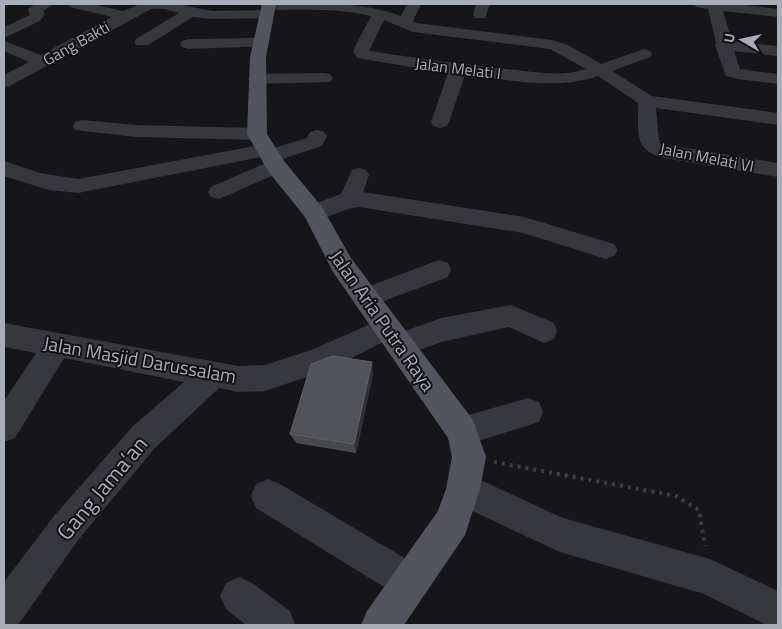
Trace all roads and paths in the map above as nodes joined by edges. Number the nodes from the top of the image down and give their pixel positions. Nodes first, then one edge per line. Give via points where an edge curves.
1 (47, 4) edge
2 (75, 4) edge
3 (329, 4) edge
4 (414, 4) edge
5 (710, 4) edge
6 (268, 8) edge
7 (770, 9) edge
8 (191, 12) junction
9 (380, 13) junction
10 (125, 16) junction
11 (404, 24) junction
12 (4, 33) edge
13 (142, 42) dead end
14 (260, 43) junction
15 (188, 44) dead end
16 (723, 45) junction
17 (4, 46) edge
18 (778, 51) edge
19 (644, 54) dead end
20 (42, 61) junction
21 (458, 69) junction
22 (600, 70) junction
23 (324, 78) dead end
24 (257, 79) junction
25 (778, 79) edge
26 (4, 82) edge
27 (647, 101) junction
28 (778, 119) edge
29 (440, 122) dead end
30 (82, 126) dead end
31 (174, 126) dead end
32 (317, 136) dead end
33 (265, 146) junction
34 (4, 168) edge
35 (778, 170) edge
36 (359, 175) dead end
37 (219, 192) dead end
38 (351, 199) junction
39 (314, 213) junction
40 (606, 250) dead end
41 (439, 270) dead end
42 (365, 298) junction
43 (544, 330) dead end
44 (4, 335) edge
45 (393, 337) junction
46 (58, 344) junction
47 (213, 374) junction
48 (528, 412) dead end
49 (4, 427) edge
50 (465, 459) junction
51 (268, 496) dead end
52 (710, 576) junction
53 (410, 582) junction
54 (239, 596) dead end
55 (778, 611) edge
56 (4, 613) edge
57 (276, 625) edge
58 (381, 625) edge

1 - 12 street via 35,9 38,14 35,18
2 - 10 street
3 - 6 street, Gang Bakti
3 - 9 street, Gang Bakti
4 - 11 street
5 - 7 street
5 - 16 street
6 - 8 street, Gang Bakti via 225,16
6 - 14 main road
8 - 10 street, Gang Bakti via 155,4
8 - 13 street
9 - 11 street, Gang Bakti
9 - 21 street, Jalan Melati I via 360,51 363,55
10 - 20 street, Gang Bakti
11 - 22 street, Gang Bakti via 552,45
14 - 15 street
14 - 24 main road
16 - 18 street
16 - 25 street via 734,73
17 - 20 street
19 - 22 street, Jalan Melati I
20 - 26 street, Gang Bakti
21 - 22 street, Jalan Melati I via 558,79
21 - 29 street
22 - 27 street, Gang Bakti
23 - 24 street
24 - 33 main road
27 - 28 street
27 - 35 street, Jalan Melati VI via 649,142 654,148
30 - 33 street
31 - 33 street
32 - 33 street via 315,142
33 - 34 street via 78,186 60,186
33 - 37 street
33 - 39 main road, Jalan Aria Putra Raya
36 - 38 street
38 - 39 street
38 - 40 street via 524,225
39 - 42 main road, Jalan Aria Putra Raya via 342,265
41 - 42 street
42 - 45 main road, Jalan Aria Putra Raya
43 - 45 street, Jalan Masjid Darussalam via 511,316 419,337
44 - 46 street, Jalan Masjid Darussalam
45 - 47 street, Jalan Masjid Darussalam via 265,378 238,379
45 - 50 main road, Jalan Aria Putra Raya
46 - 47 street, Jalan Masjid Darussalam
46 - 49 street
47 - 56 street, Gang Jama’an via 144,437 66,528
48 - 50 street
50 - 52 street via 560,535
50 - 52 path via 676,496 699,510
50 - 53 main road via 452,522
51 - 53 street
52 - 55 street
53 - 58 main road
54 - 57 street

